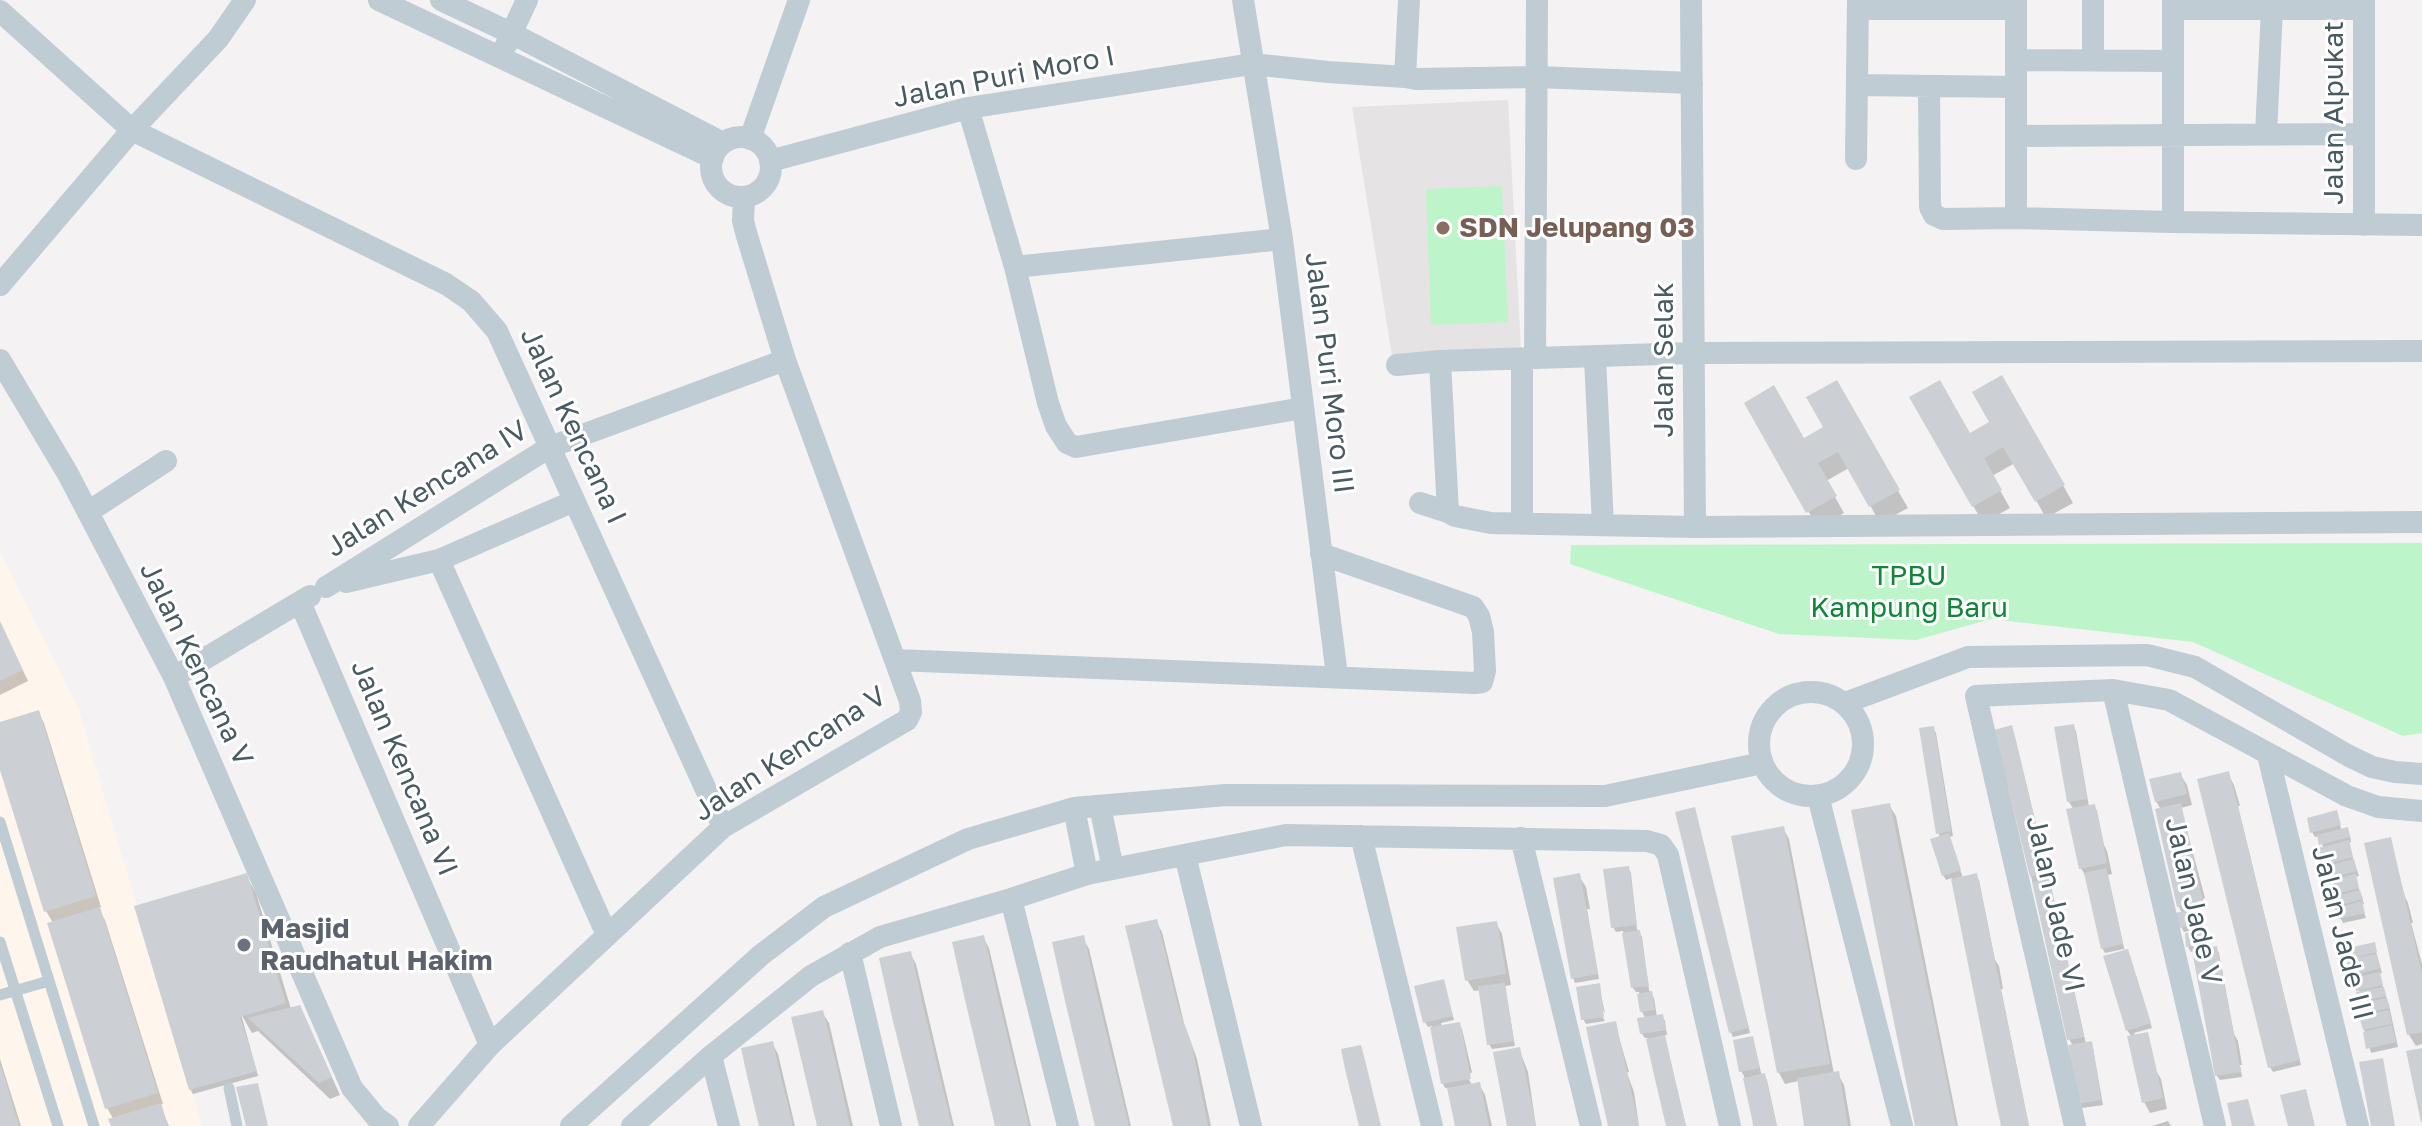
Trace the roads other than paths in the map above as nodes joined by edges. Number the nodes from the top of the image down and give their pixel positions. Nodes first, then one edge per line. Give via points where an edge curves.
1 (245, 0) edge
2 (379, 0) edge
3 (441, 0) edge
4 (527, 0) edge
5 (799, 0) edge
6 (1243, 0) edge
7 (1409, 0) edge
8 (1537, 0) edge
9 (1691, 0) edge
10 (2093, 0) edge
11 (1858, 4) edge
12 (2173, 4) edge
13 (2016, 5) edge
14 (2364, 5) edge
15 (2272, 9) junction
16 (0, 11) edge
17 (511, 33) junction
18 (501, 58) junction
19 (2016, 60) junction
20 (2093, 60) junction
21 (2172, 61) junction
22 (1253, 71) junction
23 (1405, 77) junction
24 (1536, 77) junction
25 (1692, 83) junction
26 (1857, 85) junction
27 (1929, 86) junction
28 (2016, 87) junction
29 (968, 108) junction
30 (132, 130) junction
31 (2171, 134) junction
32 (2266, 134) junction
33 (2363, 134) junction
34 (2016, 136) junction
35 (750, 139) junction
36 (718, 150) junction
37 (1856, 159) dead end
38 (770, 161) junction
39 (738, 197) junction
40 (2016, 218) junction
41 (2173, 222) junction
42 (2364, 225) junction
43 (2422, 225) edge
44 (1282, 239) junction
45 (1015, 267) junction
46 (0, 285) edge
47 (2422, 351) edge
48 (1693, 353) junction
49 (1595, 358) junction
50 (1528, 359) junction
51 (0, 360) edge
52 (785, 360) junction
53 (1440, 361) junction
54 (1397, 365) dead end
55 (1303, 408) junction
56 (550, 447) junction
57 (166, 461) dead end
58 (574, 501) junction
59 (1420, 503) dead end
60 (88, 512) junction
61 (1448, 512) junction
62 (2422, 522) edge
63 (1522, 523) junction
64 (1603, 525) junction
65 (1695, 527) junction
66 (1321, 554) junction
67 (439, 560) junction
68 (326, 587) junction
69 (300, 602) junction
70 (895, 660) junction
71 (1337, 676) junction
72 (174, 677) junction
73 (2113, 690) junction
74 (1845, 703) junction
75 (2268, 755) junction
76 (1762, 763) junction
77 (2422, 774) edge
78 (1818, 796) junction
79 (1100, 806) junction
80 (1074, 808) junction
81 (2422, 811) edge
82 (0, 822) edge
83 (723, 827) junction
84 (1361, 836) junction
85 (1521, 838) junction
86 (1185, 855) junction
87 (1113, 869) junction
88 (1087, 874) junction
89 (1011, 899) junction
90 (607, 935) junction
91 (0, 942) edge
92 (850, 953) junction
93 (49, 981) junction
94 (15, 990) junction
95 (0, 995) edge
96 (490, 1045) junction
97 (711, 1056) junction
98 (229, 1088) dead end
99 (58, 1126) edge
100 (94, 1126) edge
101 (237, 1126) edge
102 (388, 1126) edge
103 (419, 1126) edge
104 (571, 1126) edge
105 (632, 1126) edge
106 (729, 1126) edge
107 (891, 1126) edge
108 (1068, 1126) edge
109 (1251, 1126) edge
110 (1432, 1126) edge
111 (1591, 1126) edge
112 (1730, 1126) edge
113 (1902, 1126) edge
114 (2075, 1126) edge
115 (2215, 1126) edge
116 (2358, 1126) edge

1 - 30 street via 218,39
2 - 18 street
3 - 17 street
4 - 17 street
5 - 35 street
6 - 22 street, Jalan Puri Moro III
7 - 23 street
8 - 24 street
9 - 25 street, Jalan Selak
10 - 20 street
11 - 13 street
11 - 26 street
12 - 15 street
12 - 21 street
13 - 19 street
14 - 15 street
14 - 33 street, Jalan Alpukat
15 - 32 street
16 - 30 street, Jalan Kencana I
17 - 18 street
17 - 36 street
18 - 36 street
19 - 20 street
19 - 28 street
20 - 21 street
21 - 31 street
22 - 23 street, Jalan Puri Moro I
22 - 29 street, Jalan Puri Moro I
22 - 44 street, Jalan Puri Moro III
23 - 24 street, Jalan Puri Moro I
24 - 25 street, Jalan Puri Moro I
24 - 50 street
25 - 48 street, Jalan Selak
26 - 27 street
26 - 37 street
27 - 28 street
27 - 40 street via 1934,215
28 - 34 street
29 - 38 street, Jalan Puri Moro I
29 - 45 street
30 - 46 street
30 - 56 street, Jalan Kencana I via 471,301 497,331
31 - 32 street
31 - 34 street
31 - 41 street
32 - 33 street
33 - 42 street, Jalan Alpukat
34 - 40 street
35 - 36 street via 732,139
35 - 38 street via 763,147
36 - 39 street via 711,173 717,186
38 - 39 street via 765,186 756,194
39 - 52 street, Jalan Kencana V
40 - 41 street
41 - 42 street
42 - 43 street
44 - 45 street
44 - 55 street, Jalan Puri Moro III
45 - 55 street via 1048,403 1067,443 1076,447
47 - 48 street
48 - 49 street
48 - 65 street, Jalan Selak
49 - 50 street
49 - 64 street
50 - 53 street
50 - 63 street
51 - 60 street, Jalan Kencana V
52 - 56 street, Jalan Kencana IV
52 - 70 street, Jalan Kencana V
53 - 54 street
53 - 61 street
55 - 66 street, Jalan Puri Moro III
56 - 58 street, Jalan Kencana I
56 - 68 street, Jalan Kencana IV
57 - 60 street
58 - 67 street, Jalan Kencana IV
58 - 83 street, Jalan Kencana I
59 - 61 street
60 - 72 street, Jalan Kencana V
61 - 63 street via 1491,523
62 - 65 street
63 - 64 street
64 - 65 street
66 - 71 street, Jalan Puri Moro III
66 - 71 street via 1473,607 1483,632 1482,682
67 - 68 street, Jalan Kencana IV
67 - 90 street
68 - 69 street, Jalan Kencana IV
69 - 72 street, Jalan Kencana IV
69 - 96 street, Jalan Kencana VI
70 - 71 street
70 - 83 street, Jalan Kencana V via 910,701 907,720
72 - 102 street, Jalan Kencana V via 352,1088
73 - 75 street via 2169,700
73 - 114 street, Jalan Jade VI via 1976,696
73 - 115 street, Jalan Jade V
74 - 76 street via 1813,691 1781,701 1761,729
74 - 77 street via 1968,657 2147,655 2195,667 2372,767
74 - 78 street via 1863,732 1864,750 1849,781
75 - 81 street via 2347,796 2378,807
75 - 116 street, Jalan Jade III
76 - 78 street via 1785,789
76 - 79 street via 1605,796 1226,795
78 - 113 street
79 - 80 street
79 - 87 street
80 - 88 street
80 - 104 street via 968,839 824,907 761,955
82 - 93 lane
83 - 90 street, Jalan Kencana V
84 - 85 street
84 - 86 street via 1286,835
84 - 110 street
85 - 111 street
85 - 112 street via 1661,845 1668,855
86 - 87 street
86 - 109 street
87 - 88 street
88 - 89 street
89 - 92 street via 880,937
89 - 108 street
90 - 96 street, Jalan Kencana V
91 - 94 lane
92 - 97 street via 811,976
92 - 107 street
93 - 94 lane
93 - 100 lane
94 - 95 lane
94 - 99 lane
96 - 103 street, Jalan Kencana V
97 - 105 street
97 - 106 street
98 - 101 lane

